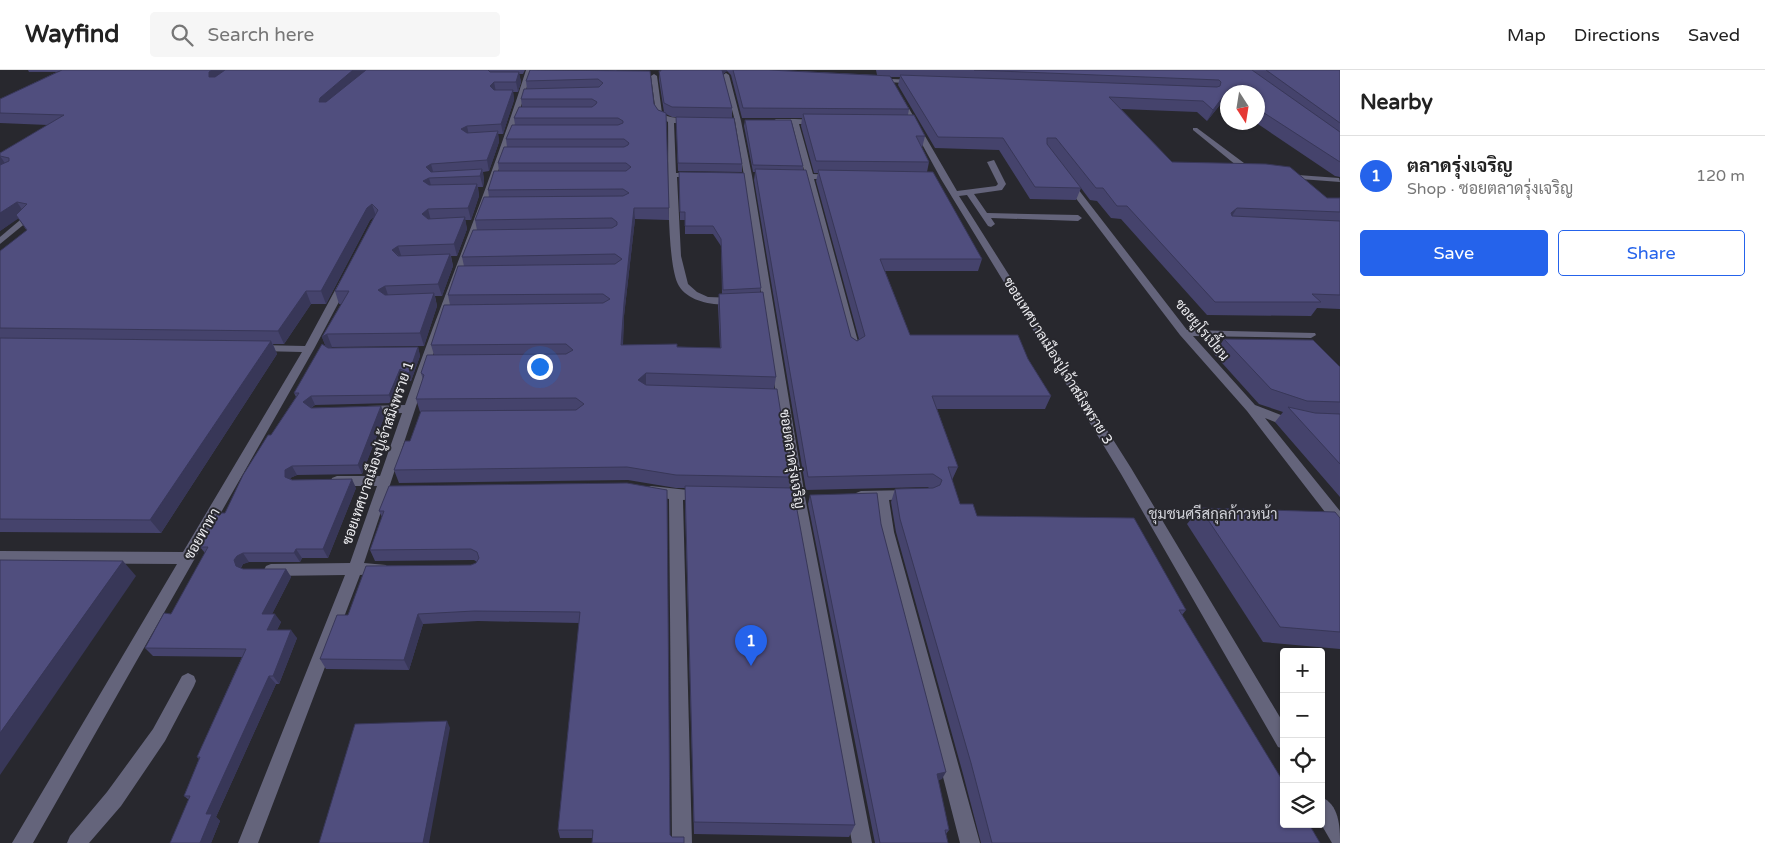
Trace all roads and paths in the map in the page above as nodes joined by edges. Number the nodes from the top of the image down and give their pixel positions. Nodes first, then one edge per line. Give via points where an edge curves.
1 (726, 75) dead end
2 (528, 76) edge
3 (654, 76) dead end
4 (920, 82) edge
5 (672, 121) junction
6 (700, 121) edge
7 (766, 121) edge
8 (795, 121) junction
9 (825, 122) edge
10 (1195, 129) dead end
11 (991, 162) dead end
12 (1260, 173) edge
13 (674, 175) junction
14 (702, 175) edge
15 (1275, 175) edge
16 (783, 176) edge
17 (809, 176) junction
18 (838, 177) edge
19 (1064, 177) edge
20 (1340, 182) edge
21 (970, 193) junction
22 (955, 194) junction
23 (985, 215) junction
24 (29, 217) edge
25 (1078, 218) dead end
26 (991, 224) dead end
27 (0, 240) edge
28 (349, 272) edge
29 (757, 300) junction
30 (1184, 333) junction
31 (1311, 335) dead end
32 (249, 348) edge
33 (309, 349) junction
34 (855, 350) edge
35 (1251, 408) junction
36 (352, 410) edge
37 (410, 415) junction
38 (1301, 423) edge
39 (326, 481) edge
40 (386, 487) junction
41 (638, 489) edge
42 (919, 494) edge
43 (676, 495) junction
44 (714, 496) edge
45 (844, 496) edge
46 (882, 496) junction
47 (1340, 522) edge
48 (0, 557) edge
49 (188, 558) junction
50 (354, 569) junction
51 (394, 569) edge
52 (258, 570) edge
53 (188, 681) dead end
54 (1282, 738) edge
55 (1325, 813) edge
56 (1340, 838) edge
57 (22, 843) edge
58 (77, 843) edge
59 (248, 843) edge
60 (682, 843) edge
61 (862, 843) edge
62 (970, 843) edge

1 - 29 street, ซอยตลาดรุ่งเจริญ via 748,176
2 - 37 street, ซอยเทศบาลเมืองปู่เจ้าสมิงพราย 1 via 521,113 507,135 505,154 482,191 486,205 456,261 461,274 444,307
3 - 5 street via 659,114
4 - 22 street, ซอยเทศบาลเมืองปู่เจ้าสมิงพราย 3 via 886,81 940,179
5 - 6 street
5 - 13 street
7 - 8 street
8 - 9 street
8 - 17 street
10 - 12 street via 1245,168
11 - 21 street via 1002,184 1000,188
13 - 14 street
13 - 29 street via 676,254 682,284 695,296 709,300
15 - 20 street
16 - 17 street
17 - 18 street
17 - 34 street
19 - 30 street, ซอยยูโรเปี้ยน
21 - 22 street
21 - 23 street
22 - 54 street, ซอยเทศบาลเมืองปู่เจ้าสมิงพราย 3 via 1126,471
23 - 25 street
23 - 26 street
24 - 27 street
28 - 33 street, ซอยทาทา
29 - 61 street, ซอยตลาดรุ่งเจริญ
30 - 31 street
30 - 35 street, ซอยยูโรเปี้ยน
32 - 33 street
33 - 49 street, ซอยทาทา
35 - 38 street via 1284,421
35 - 47 street, ซอยยูโรเปี้ยน
36 - 37 street
37 - 40 street, ซอยเทศบาลเมืองปู่เจ้าสมิงพราย 1
39 - 40 street
40 - 50 street, ซอยเทศบาลเมืองปู่เจ้าสมิงพราย 1
41 - 43 street
42 - 46 street
43 - 44 street
43 - 60 street
45 - 46 street
46 - 62 street via 887,532
48 - 49 street
49 - 57 street, ซอยทาทา
50 - 51 street
50 - 52 street
50 - 59 street, ซอยเทศบาลเมืองปู่เจ้าสมิงพราย 1
53 - 58 street via 159,735 114,799
55 - 56 street

